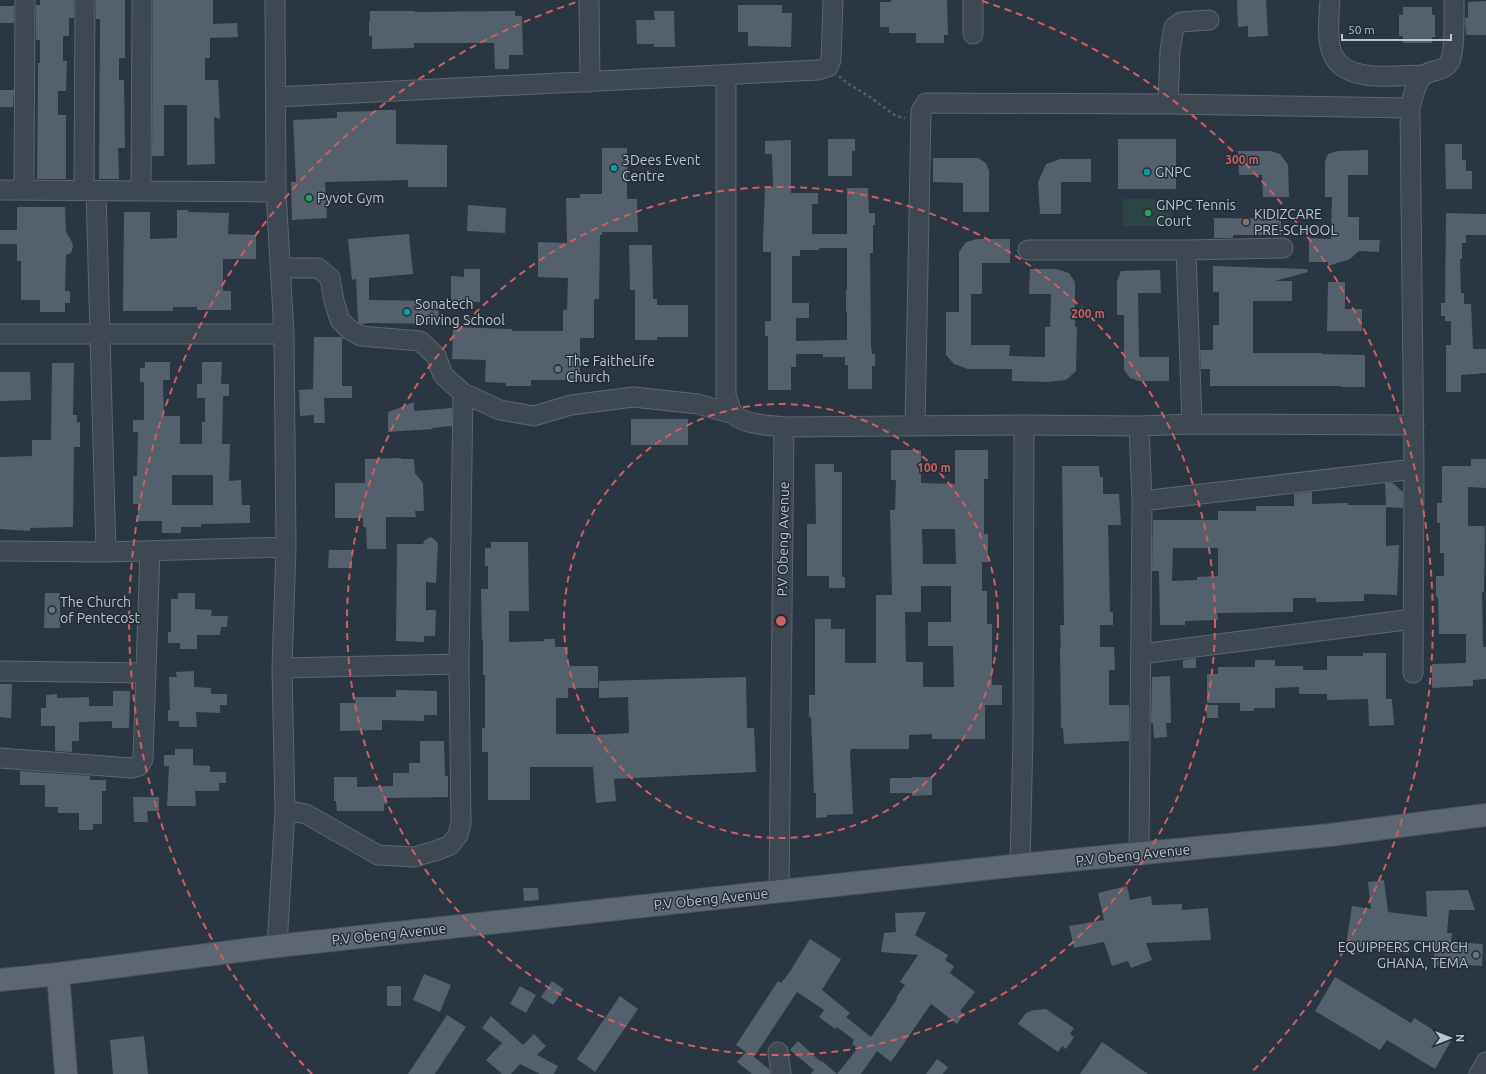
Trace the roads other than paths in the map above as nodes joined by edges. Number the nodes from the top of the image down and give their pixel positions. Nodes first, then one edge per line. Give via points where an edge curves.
1 (25, 0) edge
2 (85, 0) edge
3 (142, 0) edge
4 (275, 0) edge
5 (589, 0) edge
6 (833, 0) edge
7 (973, 0) edge
8 (1330, 0) edge
9 (1454, 0) edge
10 (1209, 20) dead end
11 (973, 34) dead end
12 (1424, 74) junction
13 (726, 75) junction
14 (590, 82) junction
15 (276, 97) junction
16 (1168, 104) junction
17 (1410, 108) junction
18 (0, 190) edge
19 (24, 190) junction
20 (90, 190) junction
21 (141, 190) junction
22 (276, 192) junction
23 (1283, 248) dead end
24 (1028, 250) dead end
25 (1186, 250) junction
26 (280, 268) junction
27 (0, 334) edge
28 (101, 334) junction
29 (284, 334) junction
30 (463, 393) junction
31 (733, 414) junction
32 (1192, 424) junction
33 (1024, 425) junction
34 (1414, 425) junction
35 (915, 426) junction
36 (1139, 426) junction
37 (784, 428) junction
38 (1414, 469) junction
39 (1142, 501) junction
40 (286, 547) junction
41 (0, 551) edge
42 (150, 551) junction
43 (106, 552) junction
44 (1413, 619) junction
45 (1141, 654) junction
46 (459, 664) junction
47 (282, 668) junction
48 (0, 671) edge
49 (146, 673) junction
50 (1413, 673) dead end
51 (0, 758) edge
52 (285, 810) junction
53 (1486, 814) edge
54 (1138, 854) junction
55 (1020, 865) junction
56 (779, 891) junction
57 (277, 946) junction
58 (58, 974) junction
59 (0, 980) edge
60 (778, 1052) dead end
61 (1486, 1062) edge
62 (66, 1074) edge
63 (781, 1074) edge
64 (1479, 1074) edge

1 - 19 street
2 - 20 street
3 - 21 street
4 - 15 street
5 - 14 street
6 - 13 street via 831,60 828,67 818,70
7 - 11 street
8 - 12 street via 1329,36 1332,55 1349,72 1369,76
9 - 12 street via 1453,52 1450,62 1443,69
10 - 16 street via 1181,22 1174,27 1170,51
12 - 17 street via 1414,89
13 - 14 street
13 - 31 street via 726,394
14 - 15 street
15 - 22 street
16 - 17 street
16 - 35 street via 926,103 921,111
17 - 34 street
18 - 19 street
19 - 20 street
20 - 21 street
20 - 28 street
21 - 22 street
22 - 26 street
23 - 25 street
24 - 25 street
25 - 32 street
26 - 29 street
26 - 30 street via 318,268 330,278 340,320 350,330 361,336 420,341 436,356 443,375
27 - 28 street
28 - 29 street
28 - 43 street
29 - 40 street
30 - 31 street via 500,410 534,416 571,405 633,397 698,404
30 - 46 street
31 - 37 street via 750,423
32 - 34 street
32 - 36 street
33 - 35 street
33 - 36 street
33 - 55 street
34 - 38 street
35 - 37 street
36 - 39 street
37 - 56 street, P.V Obeng Avenue
38 - 39 street
38 - 44 street
39 - 45 street
40 - 42 street
40 - 47 street
41 - 43 street
42 - 43 street
42 - 49 street
44 - 45 street
44 - 50 street
45 - 54 street
46 - 47 street
46 - 52 street via 461,823 458,835 450,845 414,857 378,855 306,814
47 - 52 street
48 - 49 street
49 - 51 street via 143,759 139,766 131,768
52 - 57 street
53 - 54 main road, P.V Obeng Avenue via 1330,835
54 - 55 main road, P.V Obeng Avenue
55 - 56 main road, P.V Obeng Avenue
56 - 57 main road, P.V Obeng Avenue
57 - 58 main road, P.V Obeng Avenue
58 - 59 main road, P.V Obeng Avenue
58 - 62 main road
60 - 63 street
61 - 64 street

